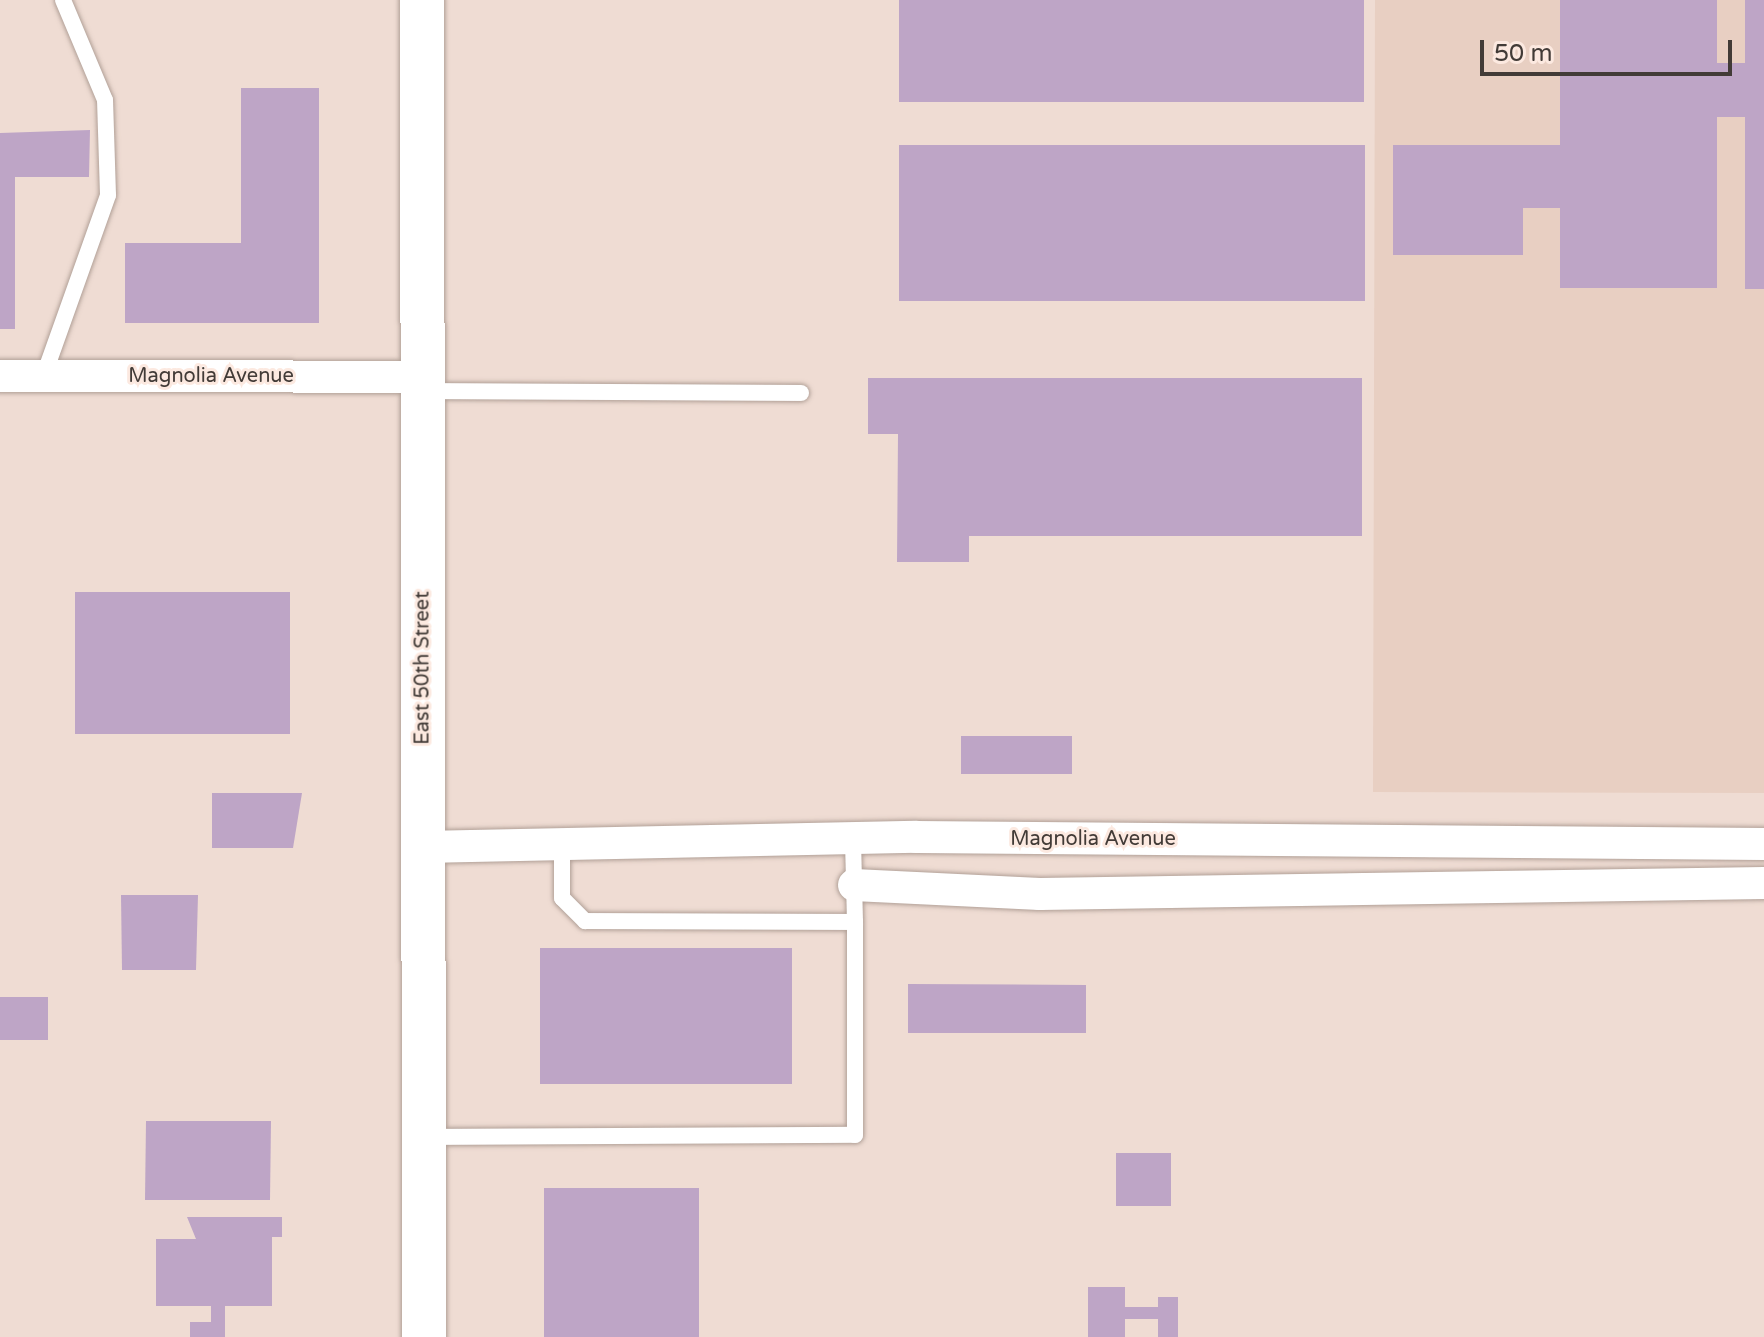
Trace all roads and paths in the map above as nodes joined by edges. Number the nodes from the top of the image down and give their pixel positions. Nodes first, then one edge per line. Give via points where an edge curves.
1 (63, 0) edge
2 (422, 0) edge
3 (44, 375) junction
4 (0, 376) edge
5 (422, 384) junction
6 (801, 393) dead end
7 (853, 838) junction
8 (1764, 844) edge
9 (562, 846) junction
10 (423, 847) junction
11 (1764, 883) edge
12 (854, 885) junction
13 (855, 922) junction
14 (424, 1137) junction
15 (424, 1337) edge

1 - 3 lane via 105,100 108,195
2 - 5 main road, East 50th Street
3 - 4 street, Magnolia Avenue
3 - 5 street, Magnolia Avenue
5 - 6 lane
5 - 10 main road, East 50th Street
7 - 8 street, Magnolia Avenue
7 - 9 street, Magnolia Avenue
7 - 12 lane
9 - 10 street, Magnolia Avenue
9 - 13 lane via 562,898 585,921
10 - 14 main road, East 50th Street
11 - 12 street via 1040,894
12 - 13 lane
13 - 14 lane via 855,1135
14 - 15 main road, East 50th Street

